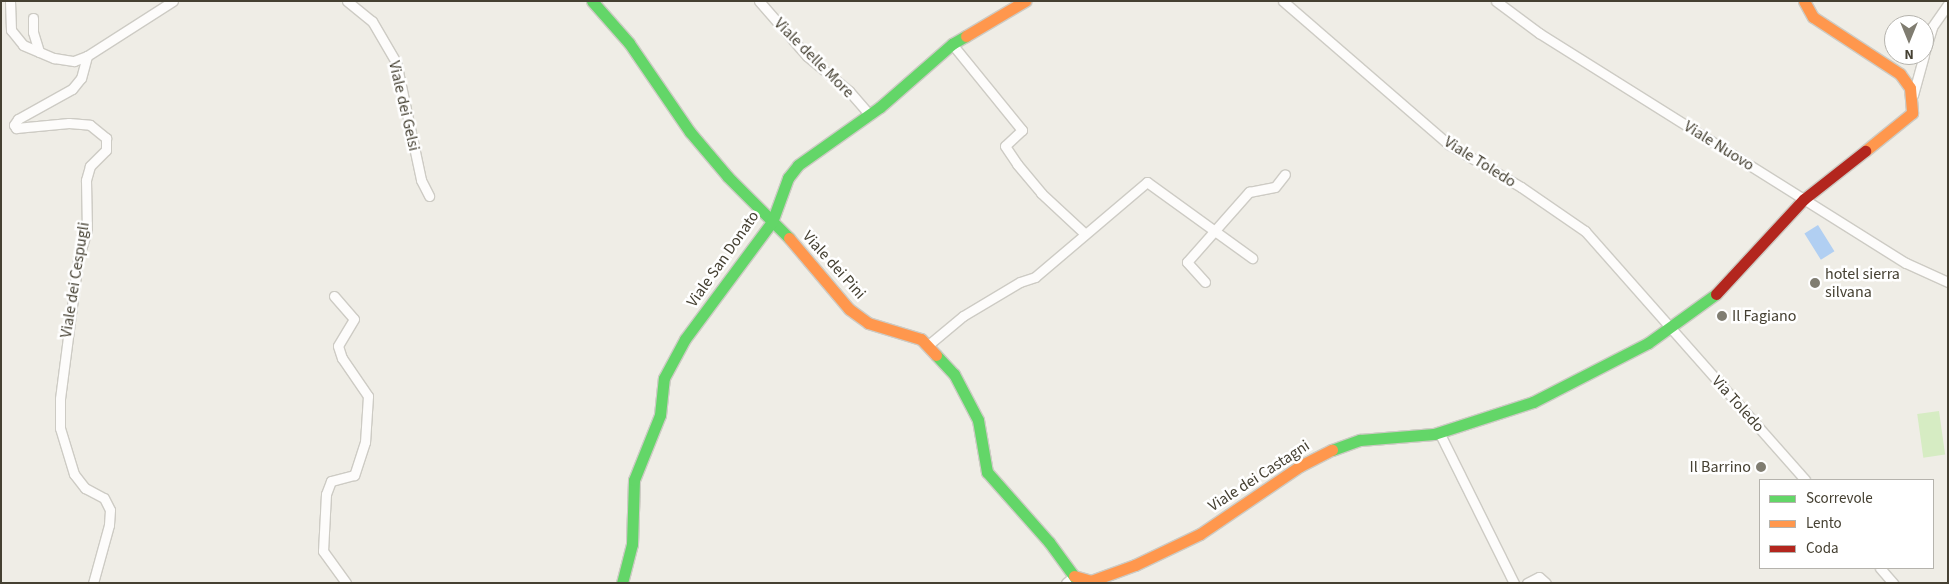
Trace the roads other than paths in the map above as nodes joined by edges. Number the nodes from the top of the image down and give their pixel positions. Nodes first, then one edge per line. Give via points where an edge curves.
1 (10, 1) edge
2 (174, 1) edge
3 (347, 1) edge
4 (592, 1) edge
5 (759, 1) edge
6 (1025, 1) edge
7 (1283, 1) edge
8 (1496, 1) edge
9 (1804, 1) edge
10 (1948, 4) edge
11 (33, 18) dead end
12 (1934, 24) edge
13 (952, 44) junction
14 (39, 52) junction
15 (87, 56) junction
16 (1921, 65) edge
17 (1912, 98) junction
18 (870, 115) junction
19 (1285, 174) dead end
20 (429, 196) dead end
21 (1804, 199) junction
22 (772, 222) junction
23 (1214, 231) junction
24 (1084, 233) junction
25 (1252, 258) dead end
26 (1205, 282) dead end
27 (1948, 282) edge
28 (334, 296) dead end
29 (1670, 328) junction
30 (927, 346) junction
31 (1439, 432) junction
32 (1804, 479) edge
33 (1881, 569) edge
34 (1073, 581) edge
35 (94, 583) edge
36 (346, 583) edge
37 (622, 583) edge
38 (1514, 583) edge
39 (1527, 583) edge
40 (1546, 583) edge
41 (1893, 583) edge

1 - 14 street via 11,30 24,45
2 - 15 street
3 - 20 street, Viale dei Gelsi via 372,21 396,62 421,180
4 - 22 street, Viale dei Pini via 628,43 690,132
5 - 18 street, Viale delle More via 808,56
6 - 13 street, Viale San Donato
7 - 29 street, Viale Toledo via 1448,144 1521,187 1585,231
8 - 21 street, Viale Nuovo via 1539,33
9 - 17 street via 1813,16 1900,74 1910,88
10 - 12 street
11 - 14 street via 32,32
13 - 18 street, Viale San Donato
13 - 24 street via 1022,130 1005,146 1017,164 1041,193
14 - 15 street via 54,58 74,60
15 - 35 street, Viale dei Cespugli via 81,78 72,89 18,119 14,125 16,128 68,123 90,125 106,138 106,150 90,166 86,180 86,230 78,260 60,399 60,428 74,474 85,488 104,498 110,510
16 - 17 street
17 - 21 street, Viale dei Castagni via 1912,113
18 - 22 street, Viale San Donato via 798,164 788,178
19 - 23 street via 1275,187 1249,192
21 - 27 street, Viale Nuovo via 1906,263
21 - 29 street, Viale dei Castagni via 1715,295
22 - 30 street, Viale dei Pini via 807,256 849,309 868,323 921,339
22 - 37 street, Viale San Donato via 685,339 664,378 660,415 634,480 632,544
23 - 24 street via 1147,182
23 - 25 street
23 - 26 street via 1187,262
24 - 30 street via 1035,277 1020,282 963,316
28 - 36 street via 354,320 338,346 342,358 368,396 365,442 354,475 331,481 325,502 323,551
29 - 31 street, Viale dei Castagni via 1533,402
29 - 32 street, Via Toledo
30 - 34 street, Viale dei Pini via 954,374 978,420 987,472
31 - 34 street, Viale dei Castagni via 1360,440 1324,453 1192,538 1135,565 1091,581
31 - 38 street
33 - 41 street
39 - 40 street via 1539,578

